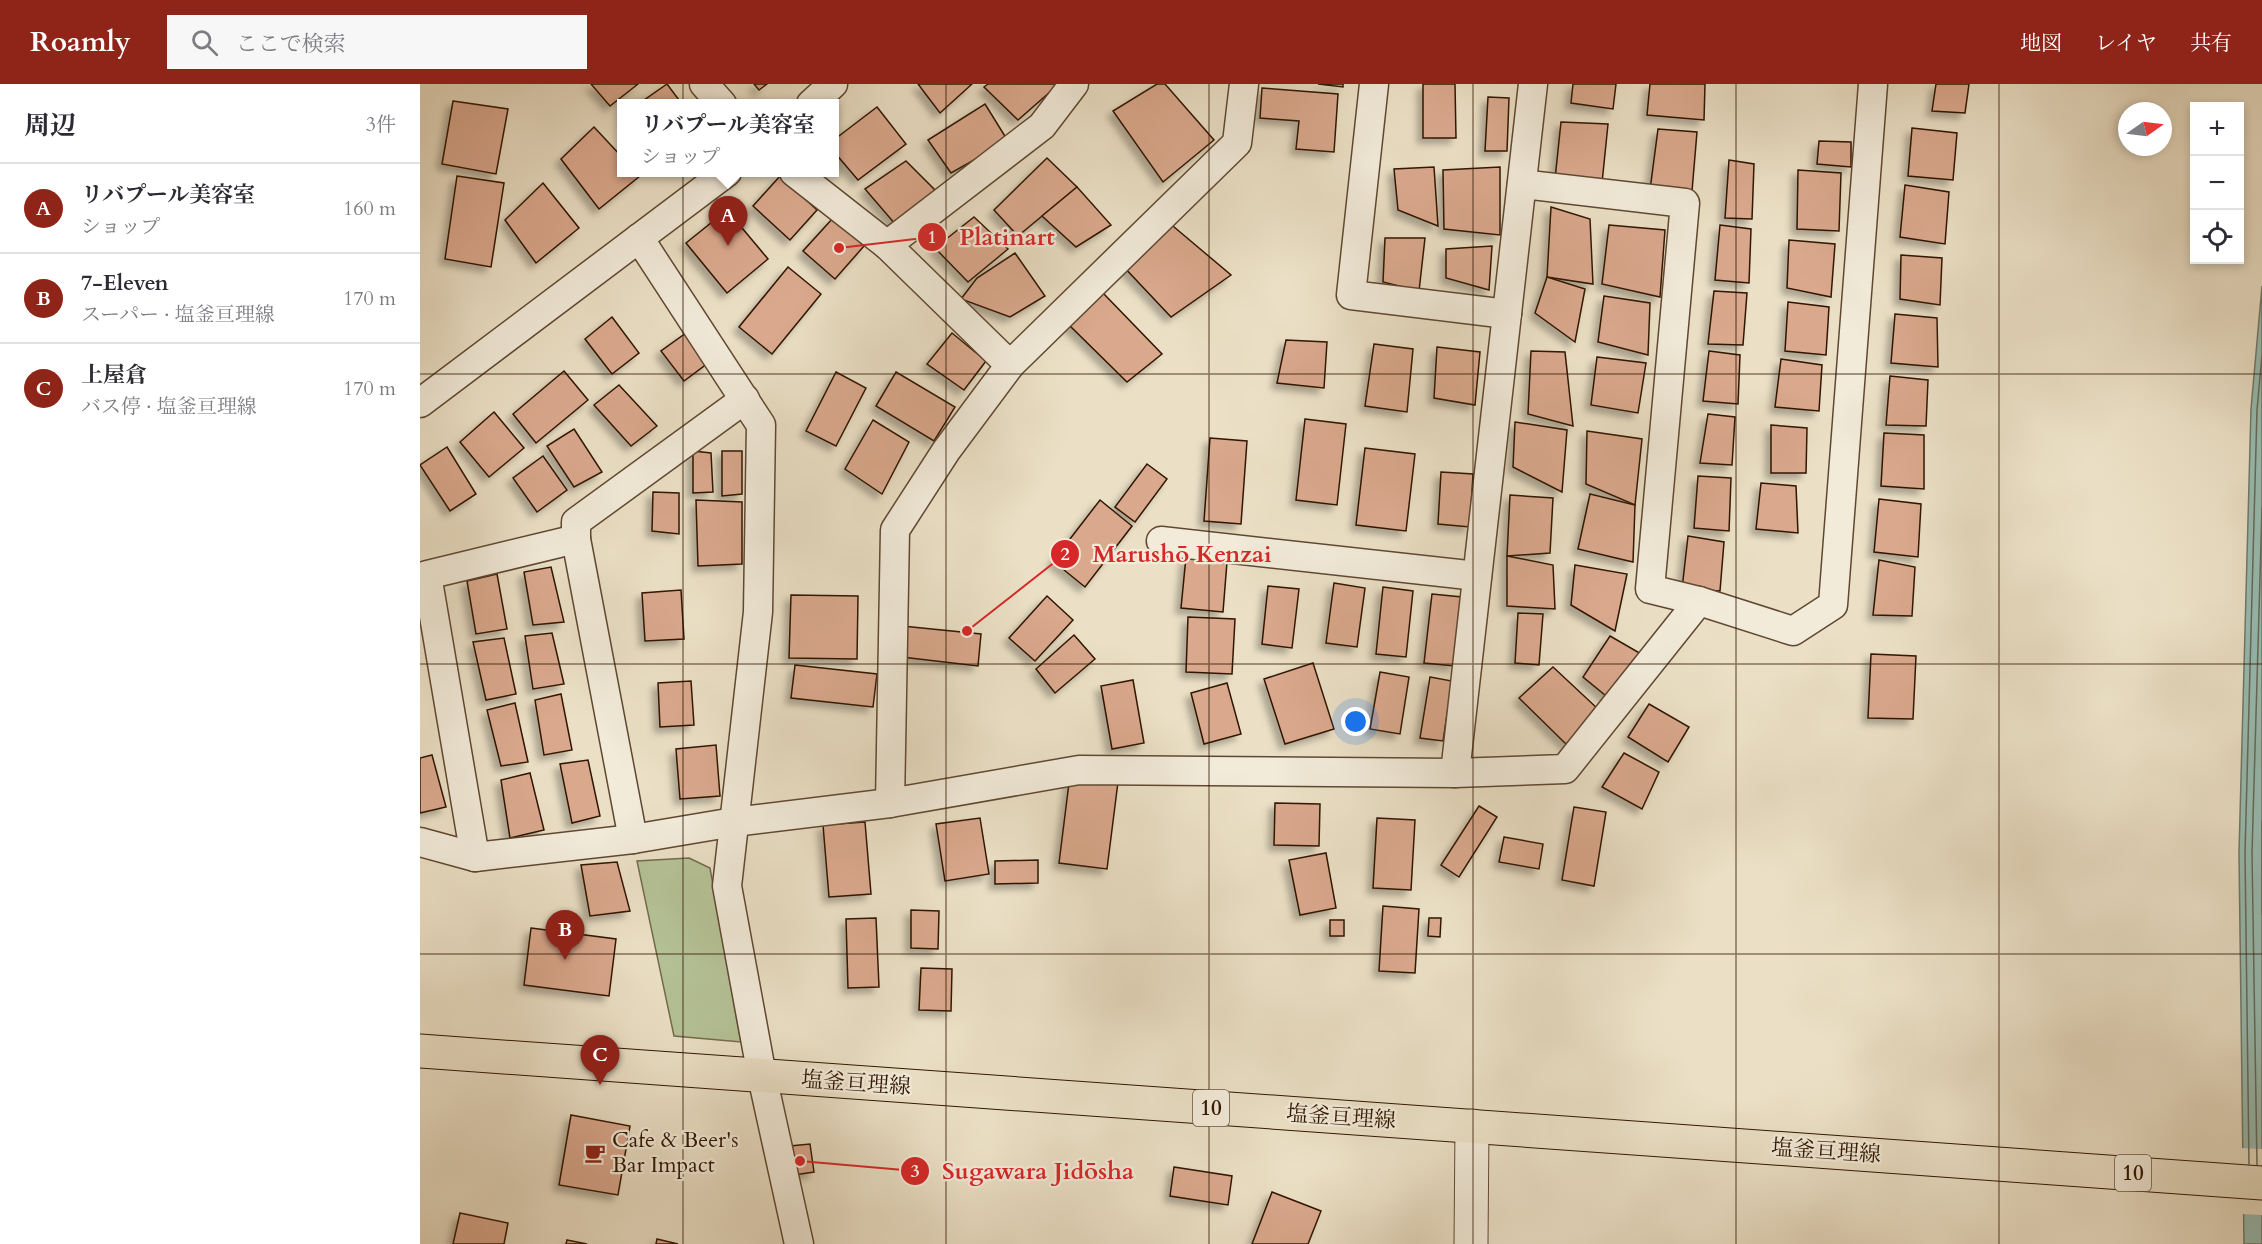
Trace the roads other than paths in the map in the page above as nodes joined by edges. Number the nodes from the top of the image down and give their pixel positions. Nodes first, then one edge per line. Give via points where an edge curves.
1 (704, 84) edge
2 (833, 84) edge
3 (1074, 84) edge
4 (1244, 84) edge
5 (1374, 84) edge
6 (1533, 84) edge
7 (1873, 84) edge
8 (718, 99) edge
9 (816, 99) edge
10 (720, 177) edge
11 (800, 177) edge
12 (1522, 184) junction
13 (639, 238) junction
14 (887, 245) junction
15 (1507, 314) junction
16 (1010, 365) junction
17 (745, 399) junction
18 (420, 403) edge
19 (576, 539) junction
20 (1161, 541) dead end
21 (1477, 576) junction
22 (1699, 601) junction
23 (1455, 773) junction
24 (890, 803) junction
25 (734, 822) junction
26 (633, 839) junction
27 (420, 842) edge
28 (475, 857) junction
29 (420, 1051) edge
30 (762, 1076) junction
31 (1473, 1126) junction
32 (2262, 1183) edge
33 (799, 1244) edge
34 (1471, 1244) edge

1 - 8 street
2 - 9 street
3 - 14 street via 1042,126
4 - 16 street via 1238,143
5 - 15 street via 1351,295
6 - 12 street
7 - 22 street via 1833,604 1793,630
10 - 13 street
11 - 14 street
12 - 15 street
12 - 22 street via 1685,202 1650,589
13 - 17 street
13 - 18 street
14 - 16 street
15 - 21 street
16 - 24 street via 946,451 895,530
17 - 19 street via 576,522
17 - 25 street via 761,425 758,612
19 - 26 street
19 - 28 street via 427,575
20 - 21 street
21 - 23 street
22 - 23 street via 1565,769
23 - 24 street via 1079,770
24 - 25 street
25 - 26 street
25 - 30 street via 727,886
26 - 28 street
27 - 28 street
29 - 30 main road, 塩釜亘理線 / 10
30 - 31 main road, 塩釜亘理線 / 10
30 - 33 street
31 - 32 main road, 塩釜亘理線 / 10
31 - 34 street

